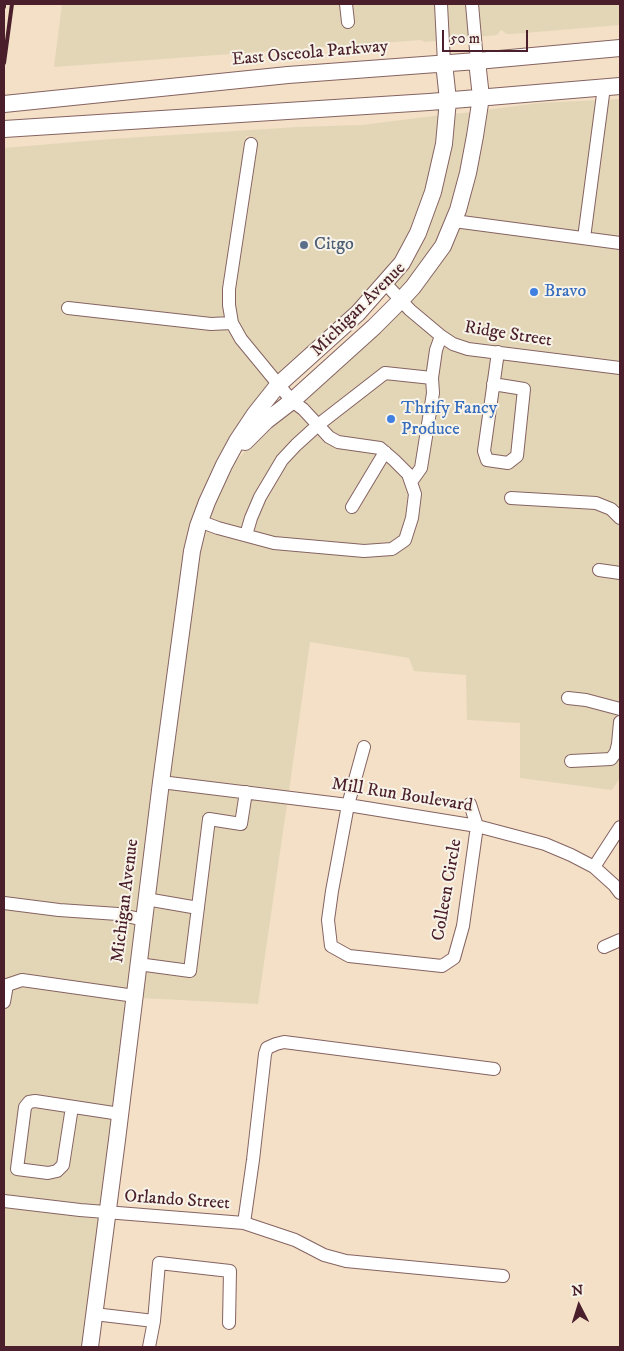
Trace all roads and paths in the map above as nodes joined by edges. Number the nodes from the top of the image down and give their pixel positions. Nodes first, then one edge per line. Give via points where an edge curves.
1 (346, 4) edge
2 (441, 4) edge
3 (472, 4) edge
4 (348, 22) dead end
5 (620, 48) edge
6 (477, 61) junction
7 (444, 63) junction
8 (612, 87) edge
9 (481, 97) junction
10 (448, 100) junction
11 (11, 104) edge
12 (10, 129) edge
13 (251, 144) dead end
14 (454, 221) junction
15 (584, 238) junction
16 (620, 243) edge
17 (384, 282) junction
18 (402, 300) junction
19 (68, 308) dead end
20 (232, 323) junction
21 (441, 336) junction
22 (498, 352) junction
23 (620, 368) edge
24 (432, 378) junction
25 (493, 384) junction
26 (278, 385) junction
27 (292, 402) junction
28 (318, 426) junction
29 (385, 452) junction
30 (224, 466) junction
31 (411, 482) junction
32 (511, 498) dead end
33 (352, 507) dead end
34 (620, 518) edge
35 (200, 521) junction
36 (246, 536) junction
37 (600, 570) dead end
38 (620, 573) edge
39 (568, 698) dead end
40 (620, 709) edge
41 (620, 722) edge
42 (364, 746) dead end
43 (570, 761) dead end
44 (161, 782) junction
45 (246, 792) junction
46 (470, 804) dead end
47 (348, 805) junction
48 (477, 826) junction
49 (620, 828) edge
50 (594, 867) junction
51 (620, 893) edge
52 (146, 899) junction
53 (4, 903) edge
54 (198, 908) junction
55 (144, 920) junction
56 (620, 940) edge
57 (604, 947) dead end
58 (138, 964) junction
59 (135, 996) junction
60 (4, 1002) edge
61 (494, 1070) dead end
62 (72, 1107) junction
63 (120, 1114) junction
64 (4, 1201) edge
65 (108, 1213) junction
66 (244, 1224) junction
67 (503, 1276) dead end
68 (94, 1314) junction
69 (154, 1321) junction
70 (228, 1323) dead end
71 (90, 1347) edge
72 (149, 1347) edge

1 - 4 street
2 - 7 street
3 - 6 street
5 - 6 main road, East Osceola Parkway
6 - 7 main road, East Osceola Parkway
6 - 9 main road, Michigan Avenue
7 - 10 main road, Michigan Avenue
7 - 11 main road, East Osceola Parkway via 288,75
8 - 9 main road
8 - 15 street
9 - 10 main road
9 - 14 main road, Michigan Avenue via 468,173
10 - 12 main road
10 - 17 main road, Michigan Avenue via 444,144 433,192 418,233 402,263
13 - 20 street via 229,289
14 - 15 street
14 - 18 main road, Michigan Avenue via 443,246
15 - 16 street
17 - 18 street, Ridge Street
17 - 26 main road, Michigan Avenue via 358,314
18 - 21 street, Ridge Street
18 - 27 main road, Michigan Avenue
19 - 20 street via 211,324
20 - 26 street
21 - 22 street, Ridge Street via 460,346
21 - 24 street
22 - 23 street, Ridge Street
22 - 25 street
24 - 28 street via 385,373
24 - 31 street via 420,468
25 - 25 street via 484,451 487,460 508,463 517,456 524,389
26 - 27 street
26 - 30 main road, Michigan Avenue via 255,414
27 - 28 street
27 - 30 main road, Michigan Avenue via 266,421
28 - 29 street via 338,442 380,448
28 - 36 street via 296,445 271,476
29 - 31 street via 408,474
29 - 33 street
30 - 35 main road, Michigan Avenue
31 - 36 street via 415,494 412,518 405,540 392,548 364,551 324,548 274,543
32 - 34 street via 596,503 611,509
35 - 36 street
35 - 44 main road, Michigan Avenue via 192,551
37 - 38 street
39 - 40 street
41 - 43 street via 618,744 611,759
42 - 47 street
44 - 45 street, Mill Run Boulevard
44 - 52 main road, Michigan Avenue
45 - 47 street, Mill Run Boulevard
45 - 54 street via 241,824 209,819
46 - 48 street
47 - 48 street, Mill Run Boulevard
47 - 48 street, Colleen Circle via 328,920 331,946 350,956 442,966 454,958 463,926
48 - 50 street, Mill Run Boulevard via 545,844
49 - 50 street
50 - 51 street, Mill Run Boulevard
52 - 54 street
52 - 55 main road, Michigan Avenue
53 - 55 street via 118,914
54 - 58 street via 190,971
55 - 58 main road, Michigan Avenue
56 - 57 street
58 - 59 main road, Michigan Avenue
59 - 60 street via 22,980 7,985
59 - 63 main road, Michigan Avenue
61 - 66 street via 284,1042 267,1048
62 - 62 street via 29,1102 25,1107 17,1169 48,1173 63,1165
62 - 63 street
63 - 65 main road, Michigan Avenue
64 - 65 street, Orlando Street
65 - 66 street, Orlando Street
65 - 68 main road, Michigan Avenue
66 - 67 street, Orlando Street via 346,1261
68 - 69 street
68 - 71 main road, Michigan Avenue
69 - 70 street via 159,1263 230,1271
69 - 72 street

